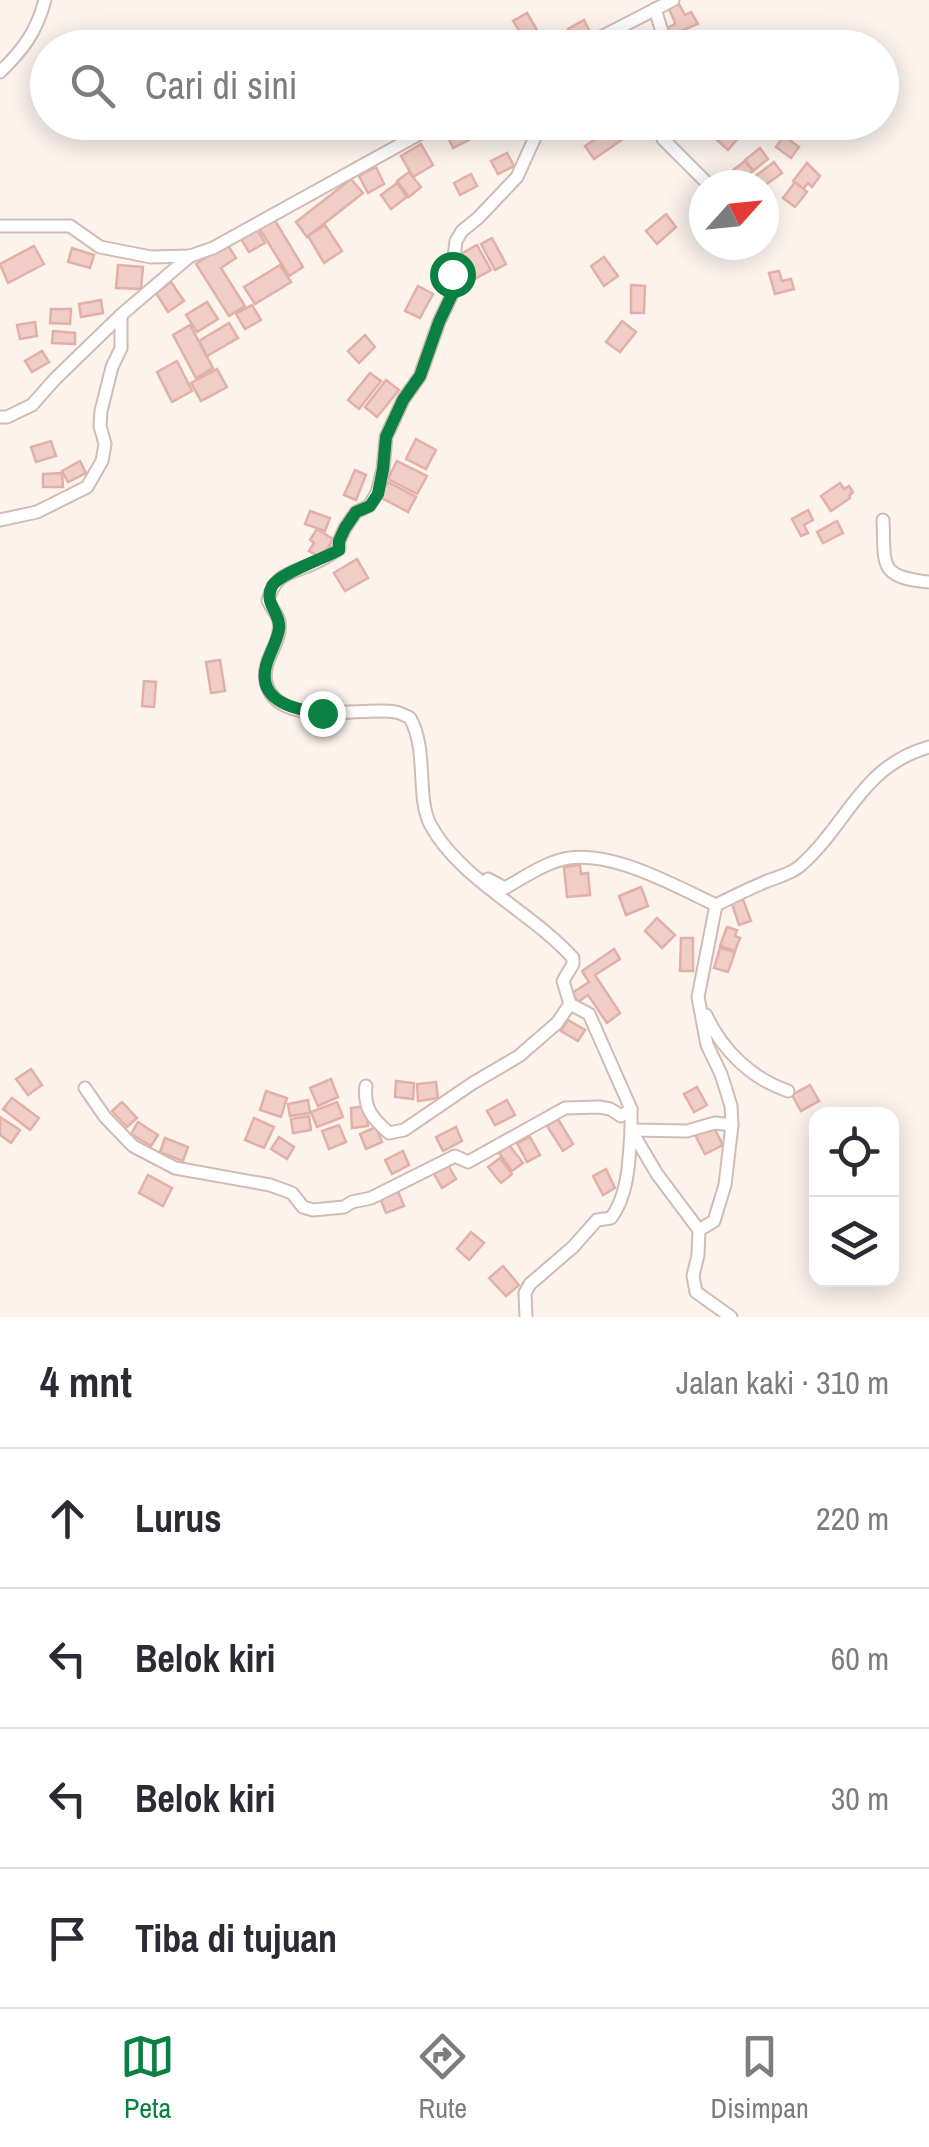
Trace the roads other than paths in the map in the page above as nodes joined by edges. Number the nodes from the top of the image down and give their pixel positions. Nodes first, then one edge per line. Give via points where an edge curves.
1 (45, 0) edge
2 (673, 0) edge
3 (656, 9) junction
4 (34, 30) edge
5 (615, 30) edge
6 (662, 30) edge
7 (30, 37) edge
8 (0, 72) edge
9 (408, 140) edge
10 (534, 140) edge
11 (664, 140) edge
12 (694, 170) edge
13 (0, 226) edge
14 (190, 256) junction
15 (121, 316) junction
16 (0, 417) edge
17 (0, 520) edge
18 (883, 520) dead end
19 (929, 582) edge
20 (929, 747) edge
21 (472, 871) junction
22 (716, 905) junction
23 (698, 997) junction
24 (570, 1004) junction
25 (366, 1086) dead end
26 (86, 1088) dead end
27 (788, 1091) dead end
28 (631, 1109) junction
29 (732, 1125) junction
30 (631, 1130) junction
31 (699, 1230) junction
32 (526, 1317) edge
33 (730, 1317) edge

1 - 4 street
2 - 3 street
3 - 5 street
3 - 6 street
7 - 8 street
9 - 14 street
10 - 21 street via 517,177 456,240 454,290 420,376 386,437 378,494 356,512 339,550 290,571 268,600 279,623 266,667 269,691 298,710 397,712 410,718 428,820 448,851
11 - 12 street
13 - 14 street via 70,226 100,247
14 - 15 street
15 - 16 street via 32,405
15 - 17 street via 120,348 101,411 102,461 87,486 38,512
18 - 19 street via 885,564 892,574
20 - 22 street via 885,767 796,870
21 - 22 street via 506,888 556,860 610,860
21 - 24 street via 572,958 563,981
22 - 23 street
23 - 27 street via 714,1034 740,1063
23 - 29 street
24 - 25 street via 519,1056 404,1130 389,1133 370,1114
24 - 28 street via 589,1014
26 - 28 street via 133,1146 175,1168 270,1185 313,1210 371,1198 455,1156 468,1162 565,1108 599,1107 621,1116
28 - 30 street
29 - 30 street
29 - 31 street via 714,1220
30 - 31 street
30 - 32 street via 620,1207 611,1218 597,1220 530,1284
31 - 33 street via 696,1292

